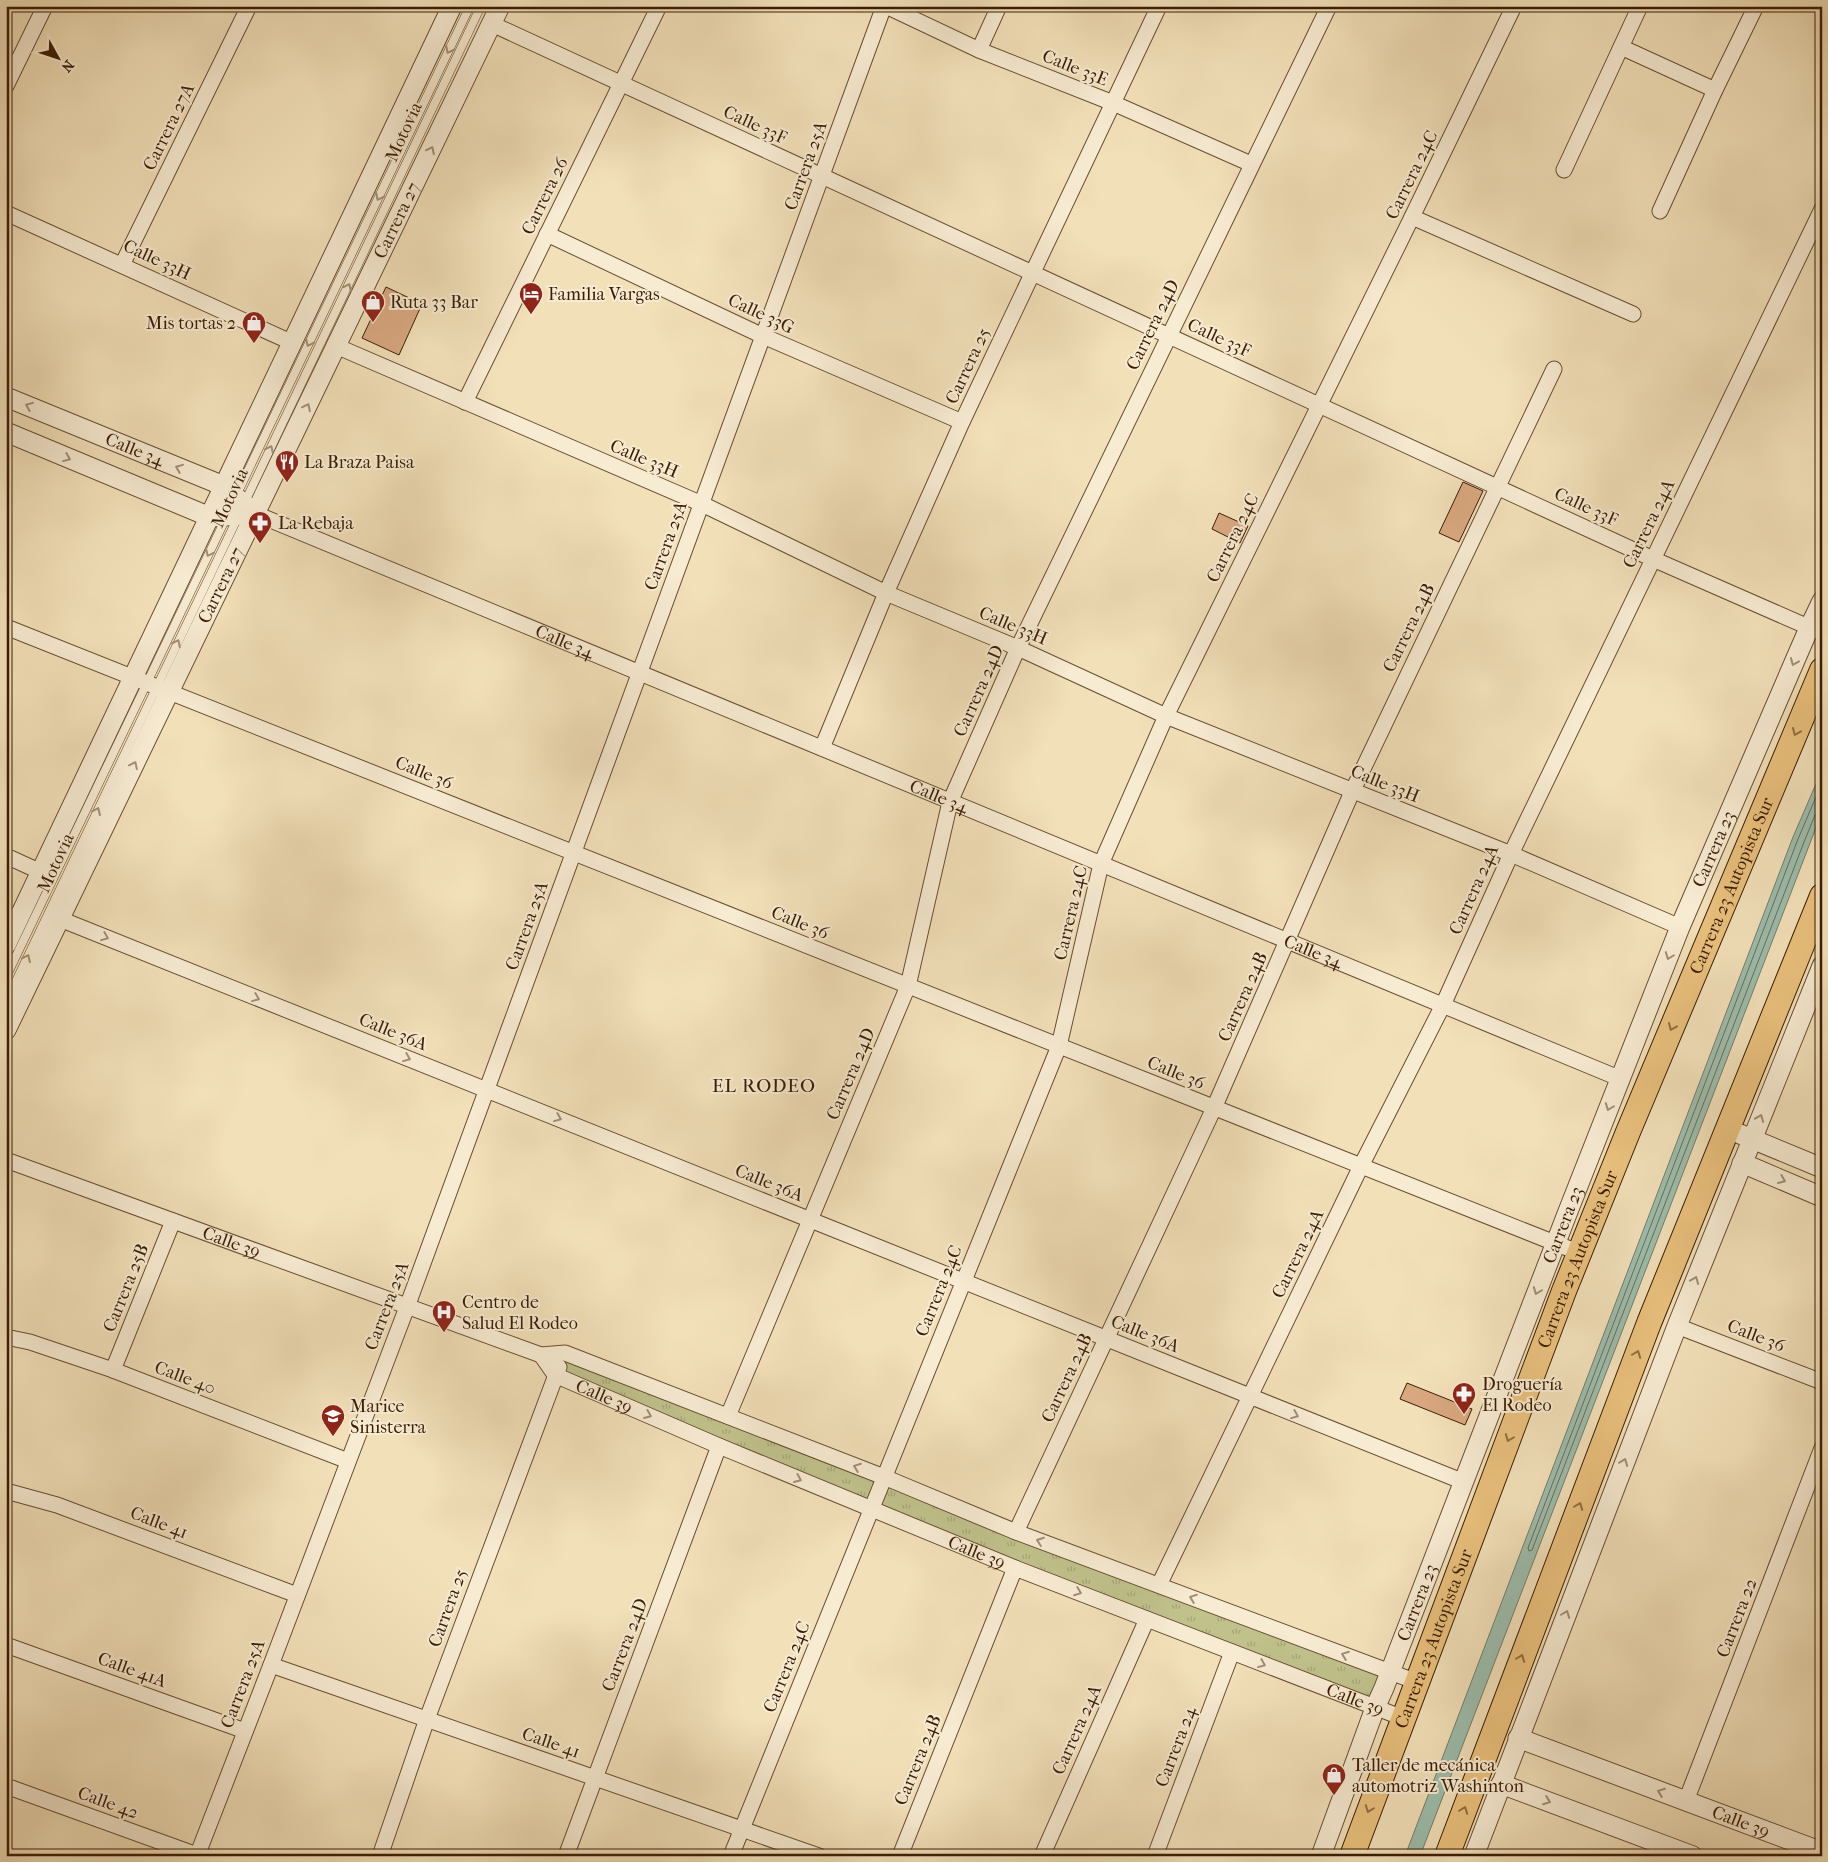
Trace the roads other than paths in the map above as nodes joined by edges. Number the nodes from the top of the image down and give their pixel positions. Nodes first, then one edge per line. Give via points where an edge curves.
1 (45, 6) edge
2 (249, 6) edge
3 (452, 6) edge
4 (470, 6) edge
5 (481, 6) edge
6 (500, 6) edge
7 (658, 6) edge
8 (885, 6) edge
9 (999, 6) edge
10 (1159, 6) edge
11 (1329, 6) edge
12 (1514, 6) edge
13 (1640, 6) edge
14 (1756, 6) edge
15 (492, 24) junction
16 (1621, 47) junction
17 (979, 50) junction
18 (621, 84) junction
19 (6, 86) edge
20 (1715, 90) junction
21 (1113, 103) junction
22 (1251, 164) junction
23 (1564, 170) dead end
24 (822, 176) junction
25 (1822, 209) edge
26 (1660, 211) dead end
27 (6, 213) edge
28 (1412, 217) junction
29 (547, 234) junction
30 (122, 265) junction
31 (1033, 273) junction
32 (1633, 314) dead end
33 (763, 336) junction
34 (1168, 336) junction
35 (292, 343) junction
36 (336, 346) junction
37 (1554, 370) dead end
38 (6, 397) edge
39 (464, 402) junction
40 (1320, 405) junction
41 (962, 422) junction
42 (6, 432) edge
43 (1497, 487) junction
44 (702, 504) junction
45 (233, 507) junction
46 (1653, 558) junction
47 (886, 593) junction
48 (1822, 601) edge
49 (6, 627) edge
50 (1815, 631) edge
51 (1018, 648) junction
52 (1822, 670) edge
53 (640, 672) junction
54 (151, 685) junction
55 (1166, 716) junction
56 (822, 748) junction
57 (1352, 792) junction
58 (950, 802) junction
59 (573, 853) junction
60 (1511, 854) junction
61 (6, 856) edge
62 (1101, 864) junction
63 (40, 872) junction
64 (1822, 896) edge
65 (60, 919) junction
66 (1680, 927) junction
67 (1288, 940) junction
68 (6, 945) edge
69 (6, 976) edge
70 (1820, 976) edge
71 (908, 986) junction
72 (6, 1002) edge
73 (1443, 1005) junction
74 (6, 1030) edge
75 (1059, 1046) junction
76 (1621, 1078) junction
77 (486, 1090) junction
78 (1214, 1108) junction
79 (1726, 1128) junction
80 (1752, 1139) junction
81 (6, 1160) edge
82 (1742, 1164) junction
83 (1361, 1166) junction
84 (1822, 1168) edge
85 (1822, 1197) edge
86 (809, 1220) junction
87 (173, 1221) junction
88 (1556, 1244) junction
89 (1580, 1253) junction
90 (964, 1282) junction
91 (407, 1307) junction
92 (1677, 1326) junction
93 (6, 1338) edge
94 (1106, 1339) junction
95 (565, 1353) junction
96 (540, 1355) junction
97 (113, 1370) junction
98 (555, 1375) junction
99 (1822, 1382) edge
100 (1250, 1396) junction
101 (728, 1416) junction
102 (719, 1446) junction
103 (1822, 1448) edge
104 (348, 1461) junction
105 (884, 1477) junction
106 (1464, 1482) junction
107 (6, 1492) edge
108 (871, 1509) junction
109 (1016, 1532) junction
110 (1016, 1568) junction
111 (1159, 1585) junction
112 (297, 1595) junction
113 (1147, 1619) junction
114 (6, 1646) edge
115 (1232, 1652) junction
116 (271, 1665) junction
117 (1390, 1673) junction
118 (1417, 1682) junction
119 (1375, 1708) junction
120 (1403, 1718) junction
121 (427, 1719) junction
122 (245, 1731) junction
123 (1518, 1738) junction
124 (595, 1778) junction
125 (1501, 1784) junction
126 (6, 1786) edge
127 (1686, 1801) junction
128 (742, 1829) junction
129 (1669, 1852) edge
130 (1822, 1852) edge
131 (197, 1855) edge
132 (380, 1856) edge
133 (566, 1856) edge
134 (731, 1856) edge
135 (819, 1856) edge
136 (900, 1856) edge
137 (1042, 1856) edge
138 (1155, 1856) edge
139 (1321, 1856) edge
140 (1352, 1856) edge
141 (1447, 1856) edge
142 (1474, 1856) edge
143 (1693, 1856) edge

1 - 19 street
2 - 30 street, Carrera 27A
3 - 35 street, Carrera 27
4 -> 45 lane, Motovia
45 -> 5 lane, Motovia
6 - 15 street, Carrera 27
7 - 18 street, Carrera 26
8 - 17 street, Calle 33E
8 - 24 street, Carrera 25A
9 - 17 street
10 - 21 street, Carrera 25
11 - 22 street, Carrera 24D
12 - 28 street, Carrera 24C
13 - 16 street
14 - 20 street
15 - 18 street, Calle 33F
36 -> 15 street, Carrera 27
16 - 20 street
16 - 23 street
17 - 21 street, Calle 33E
18 - 24 street, Calle 33F
18 - 29 street, Carrera 26
20 - 26 street
21 - 22 street, Calle 33E
21 - 31 street, Carrera 25
22 - 34 street, Carrera 24D
24 - 31 street, Calle 33F
24 - 33 street, Carrera 25A
25 - 46 street, Carrera 24A
27 - 30 street, Calle 33H
28 - 32 street
28 - 40 street, Carrera 24C
29 - 33 street, Calle 33G
29 - 39 street, Carrera 26
30 - 35 street, Calle 33H
31 - 34 street, Calle 33F
31 - 41 street, Carrera 25
33 - 41 street, Calle 33G
33 - 44 street, Carrera 25A
34 - 40 street, Calle 33F
34 - 51 street, Carrera 24D
35 - 45 street, Carrera 27
36 - 39 street, Calle 33H
45 -> 36 street, Carrera 27
37 - 43 street, Carrera 24B
45 -> 38 street, Calle 34
39 - 44 street, Calle 33H
40 - 43 street, Calle 33F
40 - 55 street, Carrera 24C
41 - 47 street, Carrera 25
42 -> 45 street, Calle 34
43 - 46 street, Calle 33F
43 - 57 street, Carrera 24B
44 - 47 street, Calle 33H
44 - 53 street, Carrera 25A
45 - 53 street, Calle 34
45 -> 54 street, Carrera 27
54 -> 45 street, Carrera 27
46 - 50 street, Calle 33F
46 - 60 street, Carrera 24A
47 - 51 street, Calle 33H
47 - 56 street, Carrera 25
48 - 50 street, Carrera 23
49 - 54 street, Calle 36
50 -> 66 street, Carrera 23
51 - 55 street, Calle 33H
51 - 58 street, Carrera 24D
52 -> 89 main road, Carrera 23 Autopista Sur
53 - 56 street, Calle 34
53 - 59 street, Carrera 25A
54 - 59 street, Calle 36
54 - 63 street, Carrera 27
65 -> 54 street, Carrera 27
54 - 69 lane, Motovia
72 -> 54 lane, Motovia
55 - 57 street, Calle 33H
55 - 62 street, Carrera 24C
56 - 58 street, Calle 34
57 - 60 street, Calle 33H
57 - 67 street, Carrera 24B
58 - 62 street, Calle 34
58 - 71 street, Carrera 24D
59 - 71 street, Calle 36
59 - 77 street, Carrera 25A
60 - 66 street, Calle 33H
60 - 73 street, Carrera 24A
61 - 63 street
62 - 67 street, Calle 34
62 - 75 street, Carrera 24C
63 - 68 street, Carrera 27
64 - 79 main road
65 - 74 street, Carrera 27
65 -> 77 street, Calle 36A
66 -> 76 street, Carrera 23
67 - 73 street, Calle 34
67 - 78 street, Carrera 24B
80 -> 70 street
71 - 75 street, Calle 36
71 - 86 street, Carrera 24D
73 - 76 street, Calle 34
73 - 83 street, Carrera 24A
75 - 78 street, Calle 36
75 - 90 street, Carrera 24C
76 -> 88 street, Carrera 23
77 -> 86 street, Calle 36A
77 - 91 street, Carrera 25A
78 - 83 street, Calle 36
78 - 94 street, Carrera 24B
79 - 80 street
141 -> 79 main road via 1645,1332
80 - 82 street
80 - 84 street
81 - 87 street, Calle 39
82 -> 85 street
92 -> 82 street
83 - 88 street, Calle 36
83 - 100 street, Carrera 24A
86 - 90 street, Calle 36A
86 - 101 street, Carrera 24D
87 - 91 street, Calle 39
87 - 97 street, Carrera 25B
88 - 89 street, Calle 36
88 -> 106 street, Carrera 23
89 -> 118 main road, Carrera 23 Autopista Sur
90 - 94 street, Calle 36A
90 - 105 street, Carrera 24C
91 - 96 street, Calle 39
91 - 104 street, Carrera 25A
92 - 99 street, Calle 36
123 -> 92 street
93 - 97 street, Calle 40 via 30,1342
94 - 100 street, Calle 36A
94 - 109 street, Carrera 24B
95 - 96 street, Calle 39
95 - 98 street, Calle 39
95 - 101 street, Calle 39
96 - 98 street, Calle 39
97 - 104 street, Calle 40
98 -> 102 street, Calle 39
98 - 121 street, Carrera 25
100 -> 106 street, Calle 36A
100 - 111 street, Carrera 24A
105 -> 101 street, Calle 39
102 -> 108 street, Calle 39
102 - 124 street, Carrera 24D
103 - 127 street, Carrera 22
104 - 112 street, Carrera 25A
105 - 108 street, Carrera 24C
105 - 109 street, Calle 39
106 - 117 street, Carrera 23
107 - 112 street, Calle 41 via 57,1505
108 - 110 street, Calle 39
108 - 128 street, Carrera 24C
111 -> 109 street, Calle 39
110 -> 113 street, Calle 39
110 - 136 street, Carrera 24B
117 -> 111 street, Calle 39
112 - 116 street, Carrera 25A
113 - 115 street, Calle 39
113 - 137 street, Carrera 24A
114 - 122 street, Calle 41A
115 -> 119 street, Calle 39
115 - 138 street, Carrera 24
116 - 121 street, Calle 41
116 - 122 street, Carrera 25A
117 - 118 street, Calle 39
117 - 119 street, Carrera 23
118 - 120 main road, Carrera 23 Autopista Sur
119 - 120 street, Calle 39
119 - 139 street, Carrera 23
120 -> 140 main road, Carrera 23 Autopista Sur
121 - 124 street, Calle 41
121 - 132 street, Carrera 25
122 - 131 street, Carrera 25A
123 - 125 street
127 -> 123 street, Calle 39
124 - 128 street, Calle 41
124 - 133 street, Carrera 24D
125 -> 129 street
125 - 142 street
126 - 131 street, Calle 42
127 - 130 street, Calle 39
128 - 134 street, Carrera 24C
128 - 135 street, Calle 41
129 - 143 street

